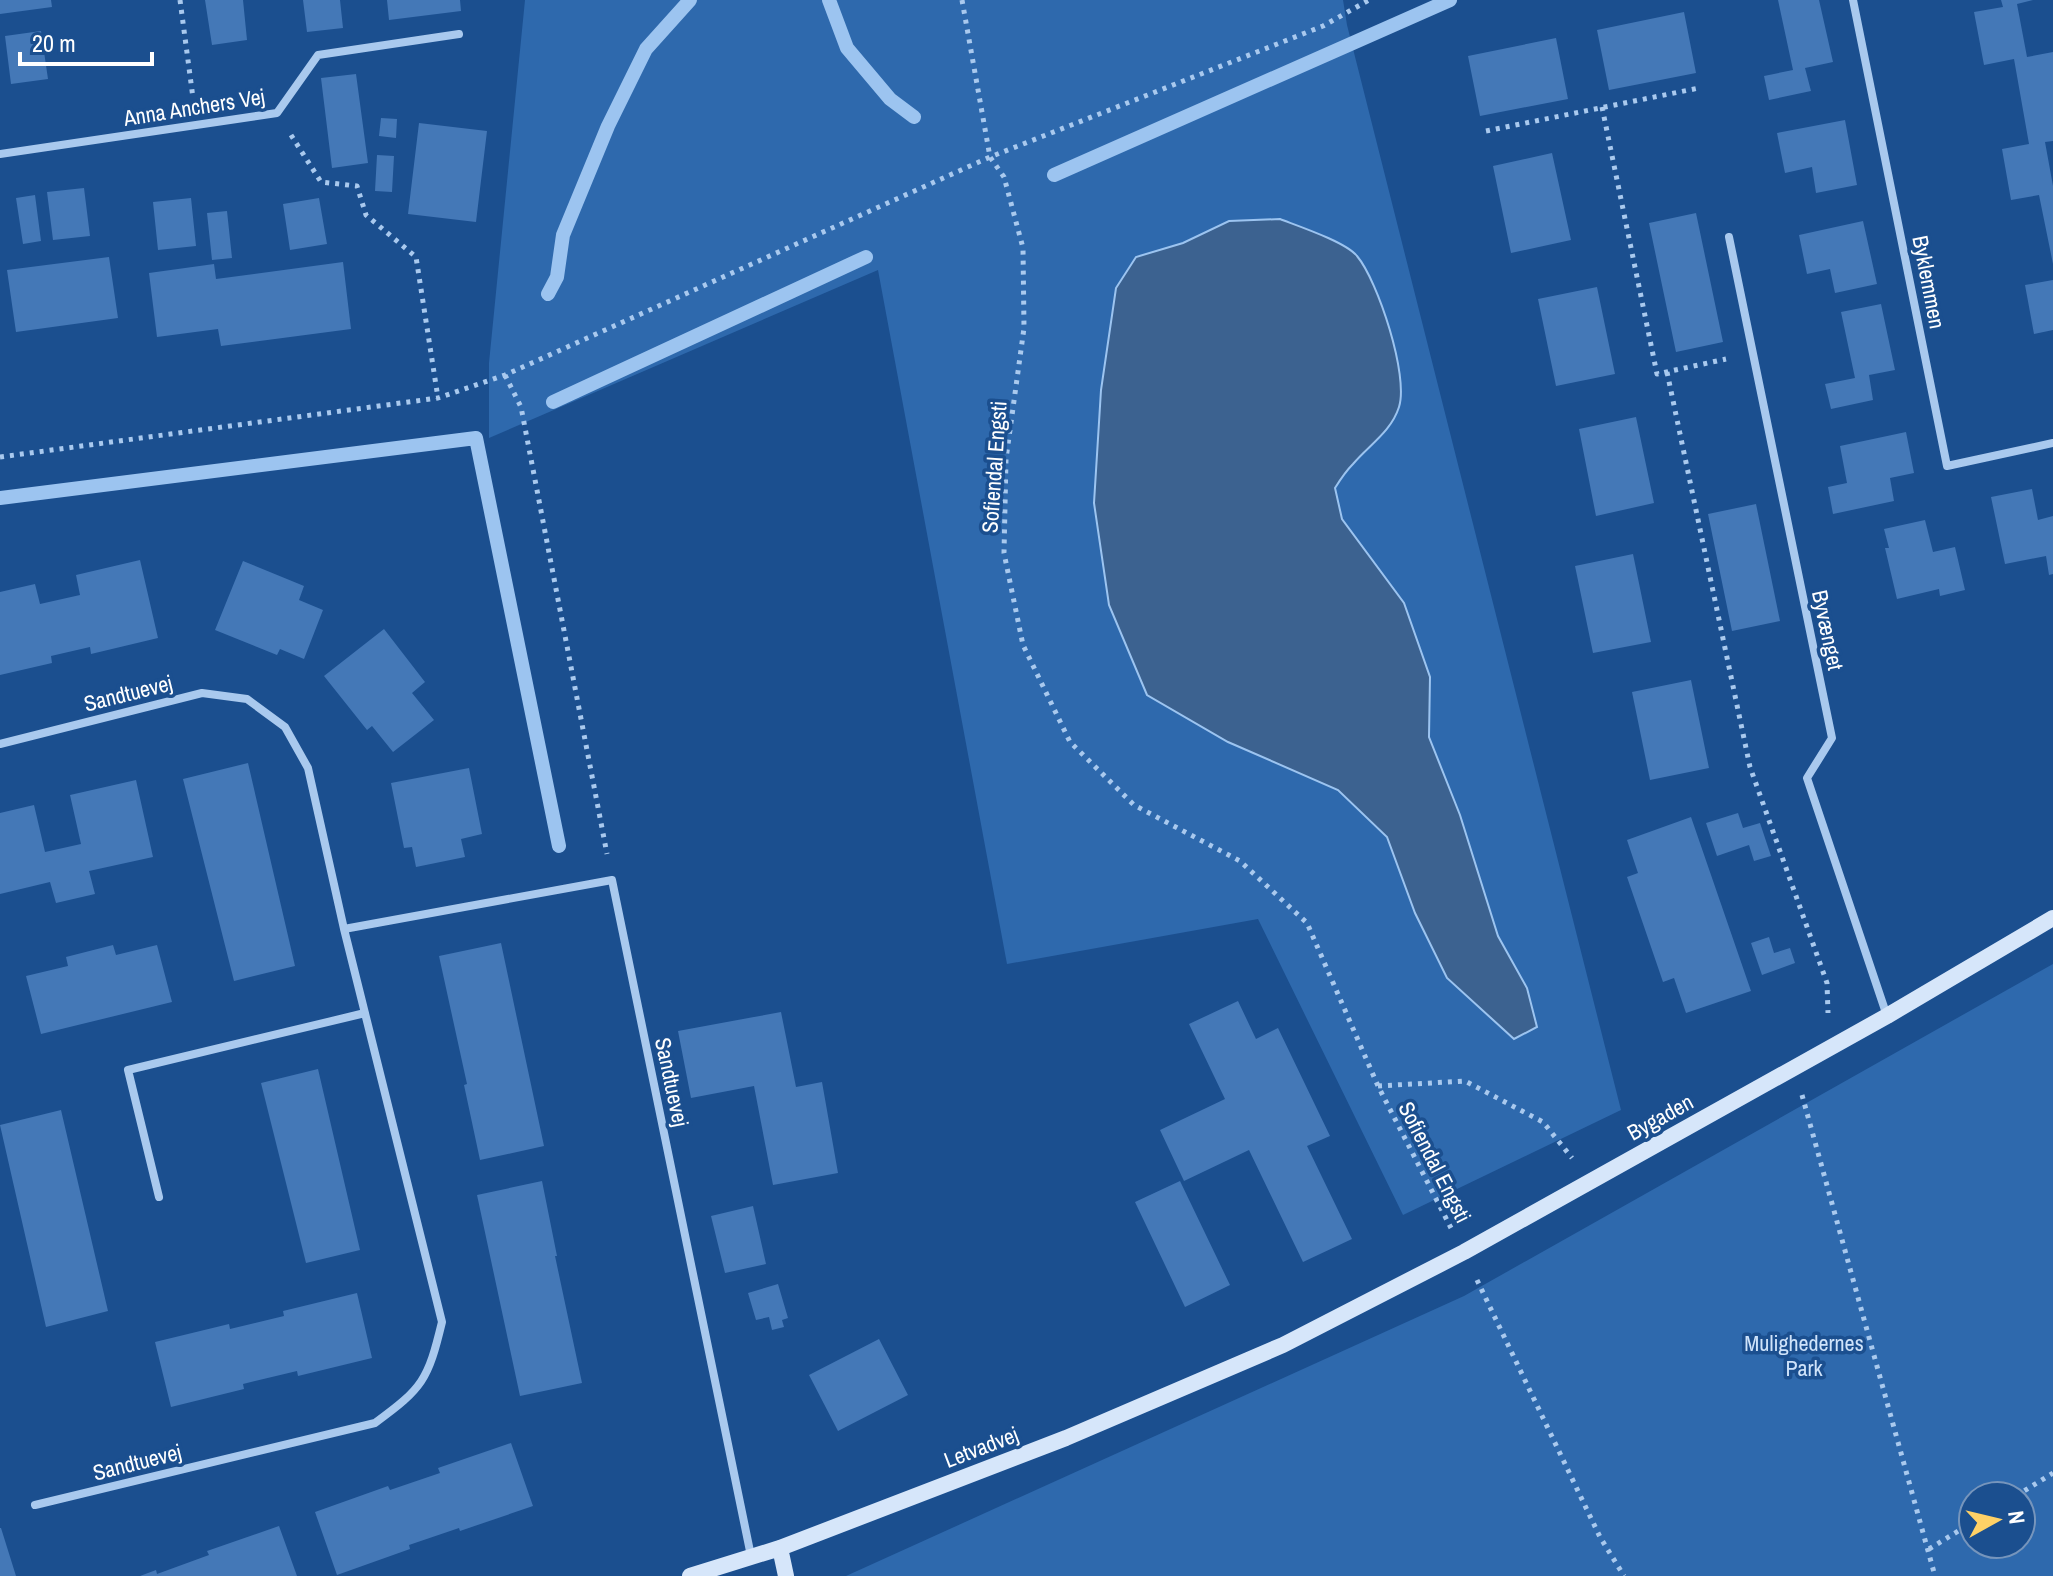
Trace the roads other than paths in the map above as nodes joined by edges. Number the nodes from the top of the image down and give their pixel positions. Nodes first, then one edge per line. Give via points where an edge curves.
1 (1853, 0) edge
2 (459, 34) dead end
3 (0, 154) edge
4 (1729, 237) dead end
5 (2053, 443) edge
6 (0, 744) edge
7 (2053, 918) edge
8 (344, 929) junction
9 (365, 1013) junction
10 (1887, 1016) junction
11 (159, 1197) dead end
12 (1283, 1345) joint
13 (35, 1505) dead end
14 (780, 1548) junction
15 (752, 1558) junction
16 (690, 1576) edge
17 (786, 1576) edge

1 - 5 street, Byklemmen via 1947,466
2 - 3 street, Anna Anchers Vej via 318,55 277,113
4 - 10 street, Byvænget via 1832,738 1807,778
6 - 8 street, Sandtuevej via 202,693 247,699 285,727 308,768
7 - 10 street, Bygaden
8 - 9 street, Sandtuevej
8 - 15 street, Sandtuevej via 612,880
9 - 11 street via 128,1070
9 - 13 street, Sandtuevej via 442,1322 431,1369 409,1398 375,1423
10 - 12 street, Bygaden via 1464,1252
12 - 14 street, Letvadvej via 1066,1438
14 - 15 street, Letvadvej
14 - 17 street
15 - 16 street, Letvadvej

